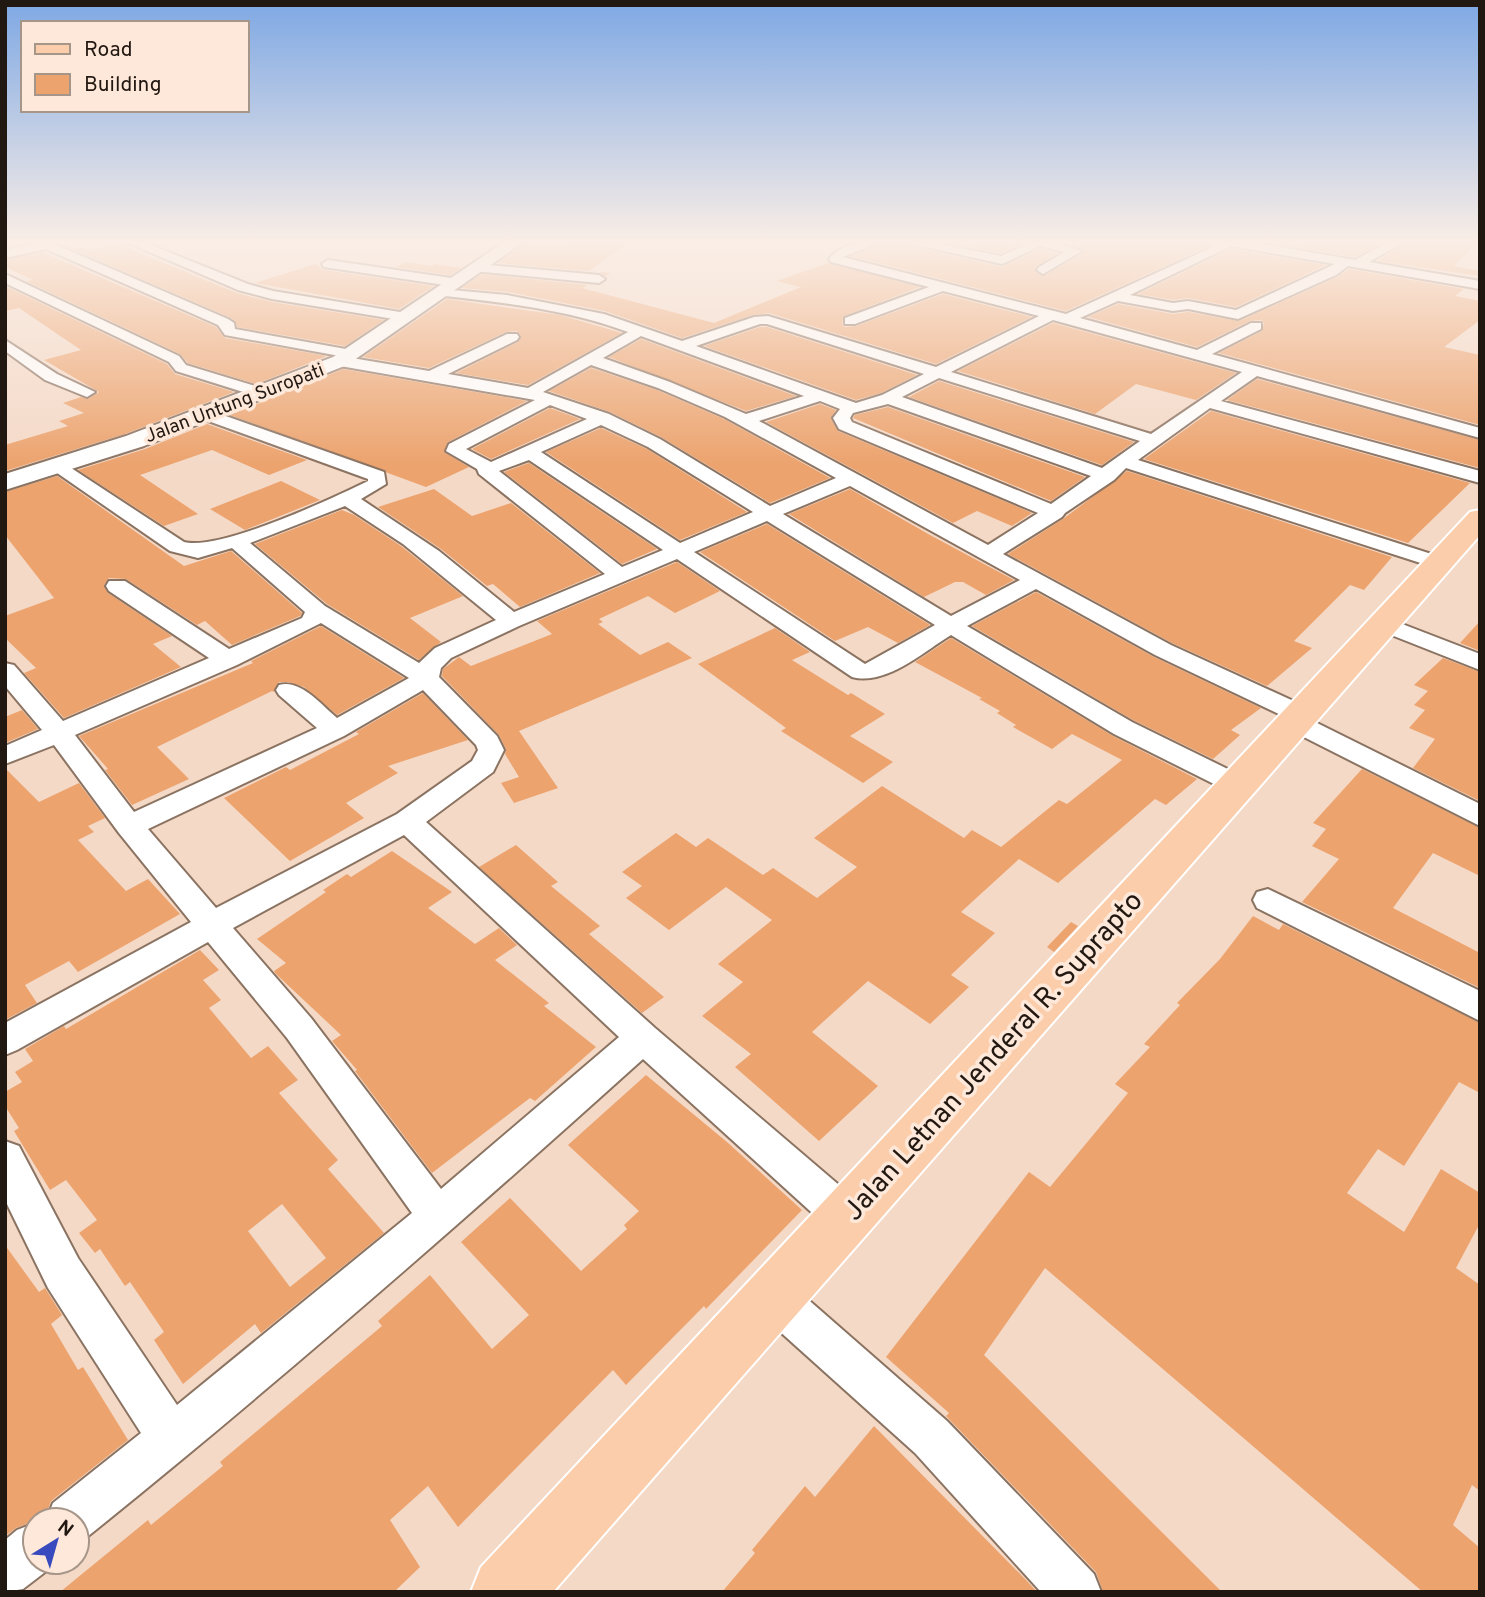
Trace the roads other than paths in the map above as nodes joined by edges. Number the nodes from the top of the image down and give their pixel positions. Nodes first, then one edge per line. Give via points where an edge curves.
1 (83, 316) edge
2 (208, 316) edge
3 (397, 316) edge
4 (592, 316) edge
5 (865, 316) edge
6 (1050, 316) edge
7 (1053, 316) edge
8 (1075, 316) edge
9 (406, 317) joint
10 (1067, 319) junction
11 (850, 321) dead end
12 (1256, 326) dead end
13 (640, 331) junction
14 (1173, 332) dead end
15 (512, 337) dead end
16 (1153, 343) junction
17 (5, 344) edge
18 (682, 346) junction
19 (1198, 356) junction
20 (346, 357) junction
21 (590, 359) junction
22 (1255, 371) junction
23 (937, 372) junction
24 (434, 375) junction
25 (87, 392) dead end
26 (262, 393) junction
27 (530, 393) junction
28 (817, 397) junction
29 (888, 398) junction
30 (550, 399) junction
31 (1206, 402) junction
32 (849, 408) junction
33 (206, 414) junction
34 (603, 418) junction
35 (745, 420) junction
36 (1480, 433) edge
37 (1154, 440) junction
38 (531, 453) junction
39 (1126, 461) junction
40 (56, 466) junction
41 (489, 468) junction
42 (1107, 476) junction
43 (1480, 477) edge
44 (850, 479) junction
45 (5, 482) edge
46 (346, 499) junction
47 (767, 512) junction
48 (1055, 513) junction
49 (1480, 519) edge
50 (236, 541) junction
51 (677, 550) junction
52 (987, 555) junction
53 (1440, 563) junction
54 (619, 575) junction
55 (1034, 582) junction
56 (117, 586) dead end
57 (317, 611) junction
58 (511, 621) junction
59 (953, 624) junction
60 (1384, 624) junction
61 (229, 660) junction
62 (1480, 663) edge
63 (5, 670) edge
64 (426, 678) junction
65 (288, 690) dead end
66 (1298, 718) junction
67 (335, 730) junction
68 (59, 733) junction
69 (5, 756) edge
70 (1236, 784) junction
71 (1480, 816) edge
72 (407, 821) junction
73 (129, 826) junction
74 (1268, 900) dead end
75 (212, 925) junction
76 (1480, 1007) edge
77 (643, 1038) junction
78 (5, 1040) edge
79 (5, 1159) edge
80 (438, 1217) junction
81 (846, 1217) junction
82 (773, 1297) junction
83 (172, 1438) junction
84 (87, 1506) edge
85 (21, 1559) edge
86 (5, 1572) edge
87 (506, 1592) edge
88 (1076, 1592) edge

1 - 26 street via 174,359 181,368
2 - 20 street via 229,326 230,332
3 - 9 street
4 - 13 street
5 - 11 street
6 - 23 street
7 - 10 street
8 - 10 street
9 - 20 main road, Jalan Untung Suropati
10 - 16 street
12 - 19 street
13 - 18 street
13 - 21 street
14 - 16 street
15 - 24 street
16 - 19 street
17 - 25 street via 51,377
18 - 23 street via 768,320
18 - 28 street
19 - 22 street
20 - 24 street
20 - 26 main road, Jalan Untung Suropati
21 - 27 street
21 - 35 street via 664,384
22 - 31 street
22 - 36 street
23 - 29 street
23 - 37 street
24 - 27 street
26 - 33 main road, Jalan Untung Suropati
27 - 30 street
28 - 32 street
28 - 35 street
29 - 32 street
29 - 42 street
30 - 34 street
30 - 41 street via 455,448
31 - 37 street
31 - 43 street
32 - 48 street via 841,418 845,425
33 - 40 main road, Jalan Untung Suropati
33 - 46 street via 377,476 377,484
34 - 38 street via 529,449
34 - 47 street via 654,443
35 - 44 street
37 - 39 street
38 - 41 street
38 - 51 street
39 - 42 street
39 - 53 street
40 - 45 main road, Jalan Untung Suropati
40 - 50 street via 186,551
41 - 54 street via 487,472
42 - 48 street
44 - 47 street
44 - 52 street
46 - 50 street
46 - 58 street via 380,519
47 - 51 street
47 - 59 street
48 - 52 street
49 - 53 main road, Jalan Letnan Jenderal R. Suprapto
50 - 57 street
51 - 54 street
51 - 59 street via 861,672 878,669
52 - 55 street
53 - 60 main road, Jalan Letnan Jenderal R. Suprapto
54 - 58 street
55 - 59 street
55 - 66 street
56 - 61 street
57 - 61 street via 311,622
57 - 64 street
58 - 64 street via 443,653 429,666
59 - 70 street via 1123,728
60 - 62 street
60 - 66 main road, Jalan Letnan Jenderal R. Suprapto
61 - 68 street
63 - 68 street
64 - 67 street
64 - 72 street via 491,750 483,765
65 - 67 street
66 - 70 main road, Jalan Letnan Jenderal R. Suprapto
66 - 71 street
67 - 73 street
68 - 69 street
68 - 73 street
70 - 81 main road, Jalan Letnan Jenderal R. Suprapto
72 - 75 street
72 - 77 street
73 - 75 street
74 - 76 street
75 - 78 street
75 - 80 street via 299,1028
77 - 80 street
77 - 81 street
79 - 83 street via 63,1273
80 - 83 street
81 - 82 main road, Jalan Letnan Jenderal R. Suprapto
82 - 87 main road, Jalan Letnan Jenderal R. Suprapto
82 - 88 street via 931,1437
83 - 84 street
85 - 86 street

